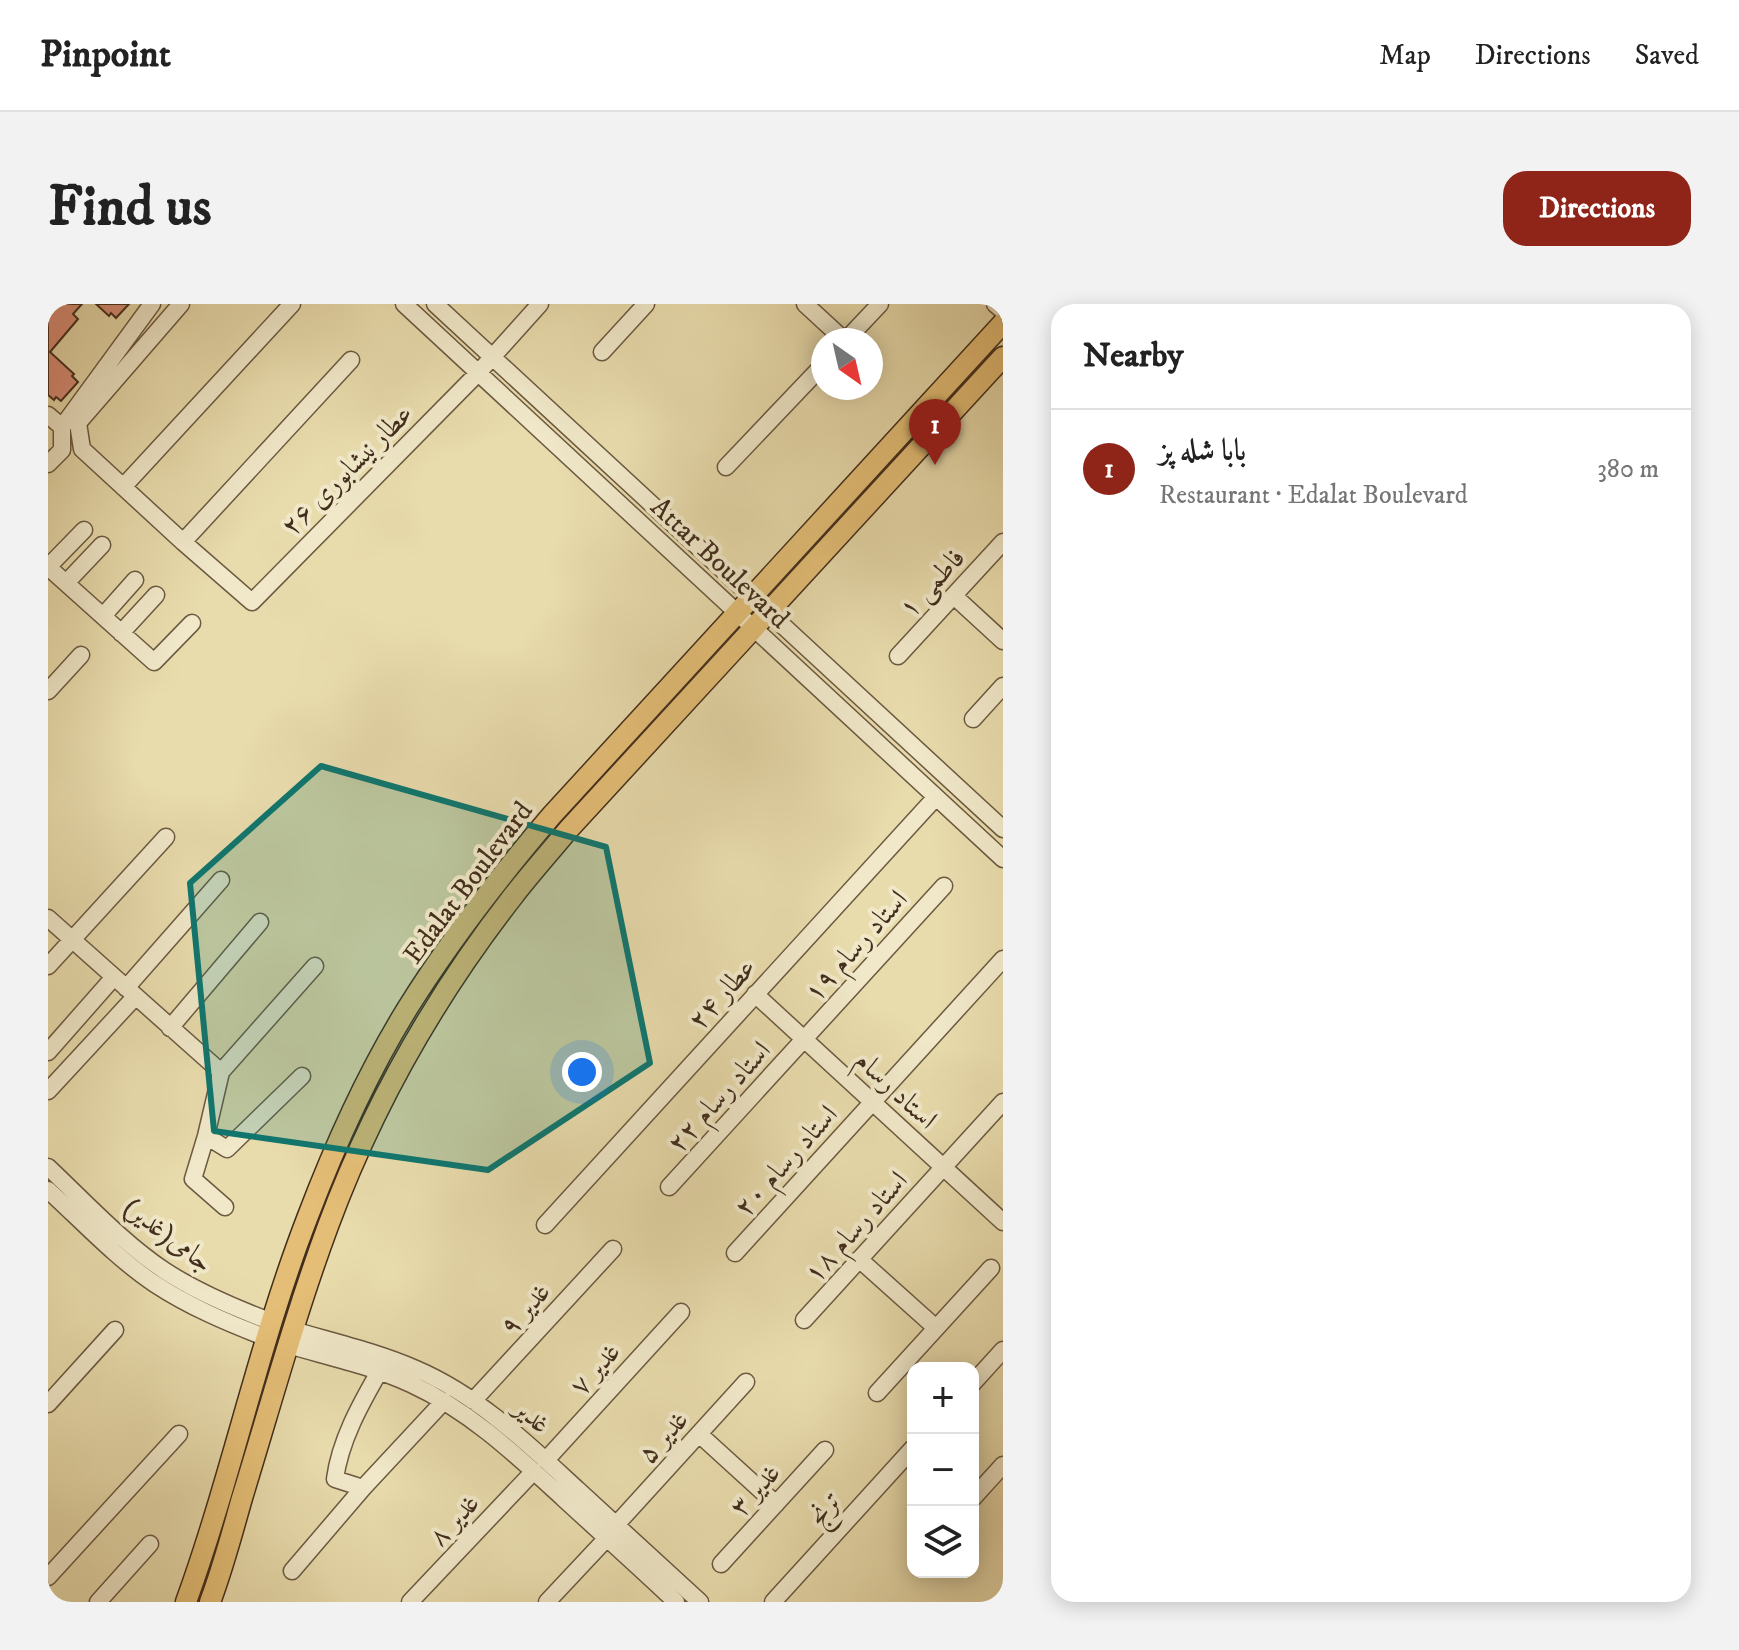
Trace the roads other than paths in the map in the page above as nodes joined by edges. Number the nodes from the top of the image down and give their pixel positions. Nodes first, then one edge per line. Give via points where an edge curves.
1 (152, 304) edge
2 (181, 304) edge
3 (292, 304) edge
4 (404, 304) edge
5 (435, 304) edge
6 (540, 304) edge
7 (646, 304) edge
8 (805, 304) edge
9 (880, 304) edge
10 (995, 304) edge
11 (1003, 311) edge
12 (1003, 323) edge
13 (832, 328) edge
14 (857, 328) edge
15 (602, 352) dead end
16 (493, 357) junction
17 (1003, 357) edge
18 (351, 360) dead end
19 (478, 373) junction
20 (811, 378) edge
21 (48, 415) edge
22 (62, 427) junction
23 (51, 455) edge
24 (726, 467) dead end
25 (123, 487) junction
26 (84, 530) dead end
27 (183, 542) junction
28 (1003, 542) edge
29 (102, 545) dead end
30 (48, 567) edge
31 (135, 580) dead end
32 (66, 583) junction
33 (156, 595) dead end
34 (954, 596) junction
35 (752, 597) junction
36 (768, 612) junction
37 (738, 613) junction
38 (103, 616) junction
39 (192, 623) dead end
40 (754, 628) junction
41 (121, 633) junction
42 (1003, 641) edge
43 (81, 655) dead end
44 (898, 656) dead end
45 (1003, 686) edge
46 (48, 691) edge
47 (973, 719) dead end
48 (936, 797) junction
49 (1003, 829) edge
50 (166, 837) dead end
51 (1003, 859) edge
52 (221, 880) dead end
53 (944, 886) dead end
54 (48, 918) edge
55 (260, 922) dead end
56 (72, 940) junction
57 (1003, 959) edge
58 (48, 966) edge
59 (315, 966) dead end
60 (125, 988) junction
61 (755, 994) junction
62 (170, 1028) junction
63 (804, 1039) junction
64 (48, 1052) edge
65 (221, 1072) junction
66 (302, 1076) dead end
67 (48, 1091) edge
68 (873, 1102) junction
69 (1003, 1102) edge
70 (206, 1136) junction
71 (48, 1167) edge
72 (943, 1167) junction
73 (669, 1187) dead end
74 (48, 1190) edge
75 (225, 1207) dead end
76 (1003, 1222) edge
77 (545, 1225) dead end
78 (613, 1249) dead end
79 (735, 1253) dead end
80 (859, 1259) junction
81 (991, 1268) dead end
82 (681, 1312) dead end
83 (804, 1320) dead end
84 (936, 1328) junction
85 (115, 1330) dead end
86 (270, 1330) junction
87 (291, 1337) junction
88 (1003, 1350) edge
89 (379, 1372) junction
90 (979, 1376) edge
91 (746, 1382) dead end
92 (877, 1393) dead end
93 (444, 1401) junction
94 (473, 1401) junction
95 (48, 1404) edge
96 (179, 1434) dead end
97 (699, 1434) junction
98 (825, 1450) dead end
99 (907, 1455) edge
100 (1003, 1465) edge
101 (540, 1466) junction
102 (363, 1488) junction
103 (979, 1491) edge
104 (776, 1504) junction
105 (612, 1532) junction
106 (150, 1544) dead end
107 (721, 1564) dead end
108 (292, 1571) dead end
109 (48, 1577) edge
110 (98, 1602) edge
111 (186, 1602) edge
112 (210, 1602) edge
113 (410, 1602) edge
114 (547, 1602) edge
115 (676, 1602) edge
116 (700, 1602) edge
117 (773, 1602) edge

1 - 22 street
2 - 25 street via 78,423 82,449
3 - 25 street
4 - 19 street, Attar Boulevard
5 - 16 street, Attar Boulevard
6 - 16 street, عطار نیشابوری ۲۶
7 - 15 street
8 - 13 street
9 - 14 street
10 - 11 street
12 - 35 main road, Edalat Boulevard
16 - 19 street, عطار نیشابوری ۲۶
16 - 35 street, Attar Boulevard
17 - 36 main road, Edalat Boulevard
18 - 27 street
19 - 27 street, عطار نیشابوری ۲۶ via 252,602
19 - 37 street, Attar Boulevard
20 - 24 street
21 - 22 street
22 - 23 street via 62,450
25 - 27 street
26 - 30 street
28 - 34 street, فاطمی ۱
29 - 32 street
30 - 32 street
31 - 38 street
32 - 38 street
33 - 41 street
34 - 42 street
34 - 44 street, فاطمی ۱
35 - 36 street, Attar Boulevard
35 - 37 main road, Edalat Boulevard
36 - 40 main road, Edalat Boulevard
36 - 49 street, Attar Boulevard
37 - 40 street, Attar Boulevard
37 - 86 main road, Edalat Boulevard via 552,815 447,948 406,1011 335,1147
38 - 41 street
39 - 41 street via 154,662
40 - 48 street, Attar Boulevard
40 - 87 main road, Edalat Boulevard via 568,830 457,973 389,1087 356,1156
43 - 46 street
45 - 47 street
48 - 51 street, Attar Boulevard
48 - 61 street, عطار ۲۴
50 - 56 street
52 - 60 street
53 - 63 street, استاد رسام ۱۹
54 - 56 street
55 - 62 street
56 - 58 street
56 - 60 street
57 - 68 street, استاد رسام ۲۰
59 - 65 street
60 - 62 street
60 - 64 street
60 - 67 street
61 - 63 street, استاد رسام
61 - 77 street, عطار ۲۴
62 - 65 street
63 - 68 street, استاد رسام
63 - 73 street, استاد رسام ۲۲
65 - 70 street
66 - 70 street via 227,1149
68 - 72 street, استاد رسام
68 - 79 street, استاد رسام ۲۰
69 - 72 street, استاد رسام ۱۸
70 - 75 street via 193,1179
71 - 86 street, جامی(غدیر) via 163,1270
72 - 76 street, استاد رسام
72 - 80 street, استاد رسام ۱۸
74 - 86 street, جامی(غدیر) via 154,1283 228,1323
78 - 94 street, غدیر ۹
80 - 83 street, استاد رسام ۱۸
80 - 84 street
81 - 84 street
82 - 101 street, غدیر ۷
84 - 92 street
85 - 95 street
86 - 87 main road
86 - 111 main road, Edalat Boulevard
87 - 89 street, غدیر
87 - 94 street, غدیر via 380,1355
87 - 112 main road, Edalat Boulevard
88 - 90 street
89 - 93 street, غدیر
89 - 102 street via 357,1410 335,1479
91 - 97 street, غدیر ۵
93 - 101 street, غدیر
93 - 102 street
94 - 101 street, غدیر via 523,1439
96 - 109 street
97 - 104 street
97 - 105 street, غدیر ۵
98 - 104 street, غدیر ۳
99 - 117 street, ترنج
100 - 103 street
101 - 105 street, غدیر
101 - 113 street, غدیر ۸
102 - 108 street
104 - 107 street, غدیر ۳
105 - 114 street, غدیر ۵
105 - 115 street, غدیر
105 - 116 street, غدیر
106 - 110 street

